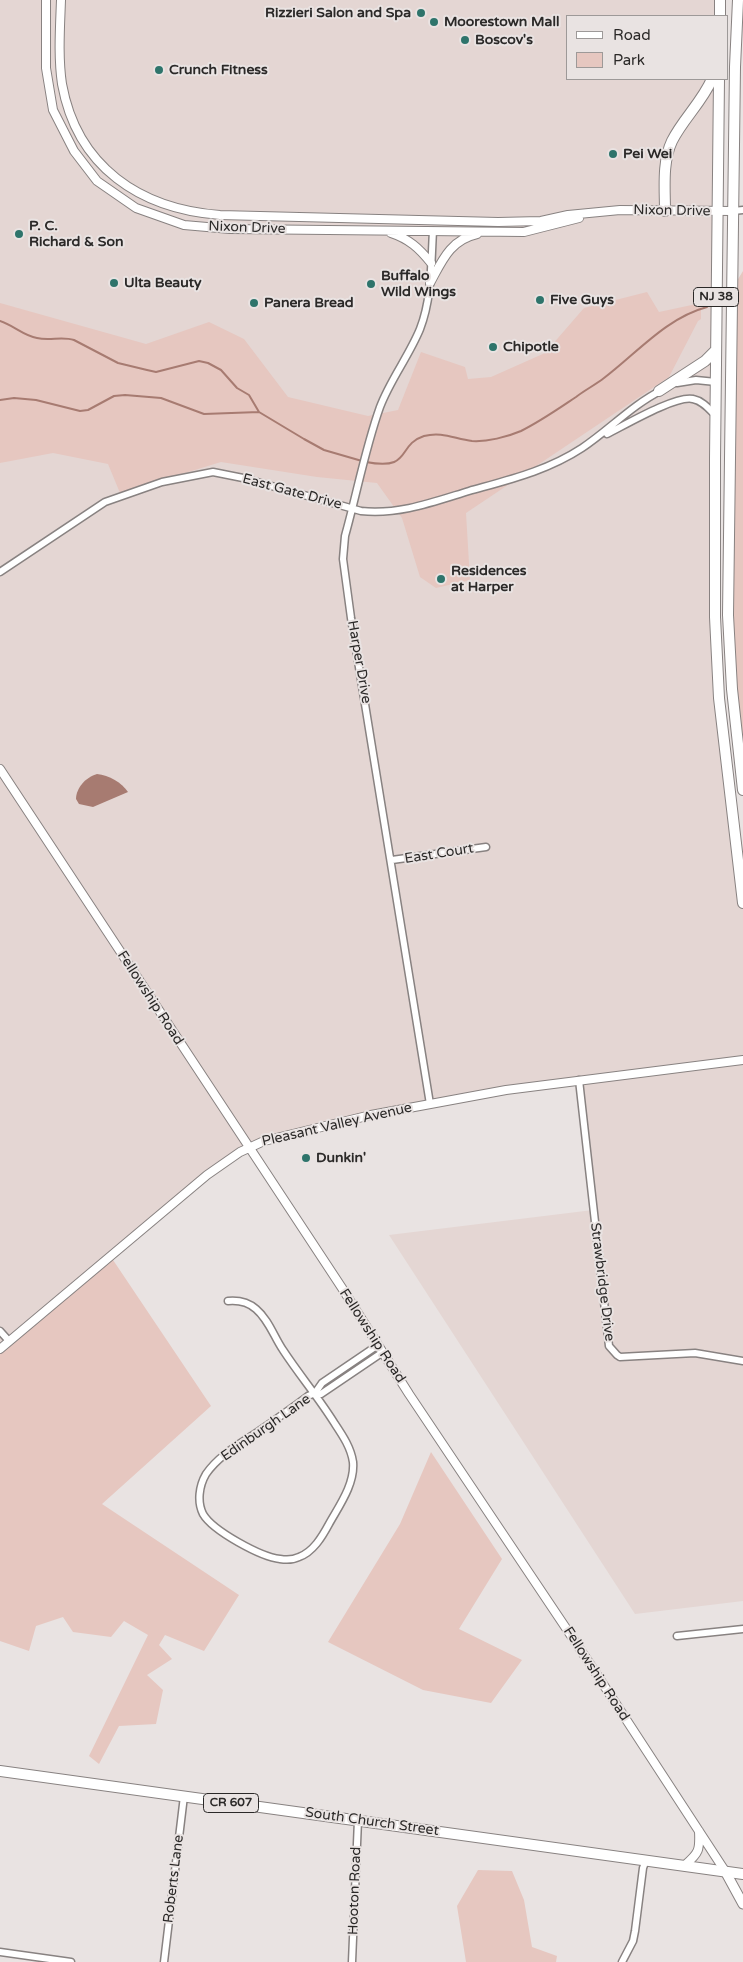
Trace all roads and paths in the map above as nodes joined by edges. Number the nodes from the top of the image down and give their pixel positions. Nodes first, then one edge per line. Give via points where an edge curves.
1 (46, 0) edge
2 (61, 0) edge
3 (720, 0) edge
4 (738, 0) edge
5 (720, 15) edge
6 (711, 80) edge
7 (719, 80) edge
8 (600, 211) junction
9 (665, 211) junction
10 (738, 211) edge
11 (717, 212) junction
12 (430, 221) junction
13 (440, 221) junction
14 (382, 230) junction
15 (433, 231) junction
16 (489, 232) junction
17 (431, 263) junction
18 (430, 283) junction
19 (716, 350) junction
20 (716, 382) junction
21 (659, 391) junction
22 (715, 415) junction
23 (596, 438) junction
24 (730, 440) junction
25 (352, 508) junction
26 (0, 572) edge
27 (0, 769) edge
28 (743, 790) edge
29 (486, 847) dead end
30 (392, 860) junction
31 (743, 903) edge
32 (743, 1060) edge
33 (579, 1080) junction
34 (430, 1104) junction
35 (248, 1148) junction
36 (228, 1301) dead end
37 (0, 1331) edge
38 (9, 1341) junction
39 (378, 1345) junction
40 (0, 1349) edge
41 (383, 1352) junction
42 (743, 1362) edge
43 (315, 1393) junction
44 (743, 1629) edge
45 (677, 1636) dead end
46 (0, 1771) edge
47 (184, 1796) junction
48 (358, 1820) junction
49 (698, 1830) junction
50 (646, 1860) junction
51 (685, 1865) junction
52 (725, 1871) junction
53 (743, 1874) edge
54 (743, 1886) edge
55 (742, 1902) edge
56 (0, 1952) edge
57 (71, 1962) edge
58 (164, 1962) edge
59 (352, 1962) edge
60 (622, 1962) edge

1 - 14 street, Nixon Drive via 46,68 54,110 74,151 97,181 136,208 184,225 230,229
2 - 12 street, Nixon Drive via 60,69 71,115 94,156 115,178 142,196 172,208 203,214
3 - 5 main road
4 - 10 main road, NJ 38 via 735,68
6 - 9 main road via 670,146 666,165
7 - 11 main road, NJ 38
8 - 9 street, Nixon Drive
8 - 13 street, Nixon Drive via 525,222
8 - 16 street, Nixon Drive via 524,232
9 - 11 street, Nixon Drive
10 - 11 street, Nixon Drive
10 - 24 main road, NJ 38
11 - 19 main road, NJ 38
12 - 13 street, Nixon Drive
12 - 15 street, Harper Drive
13 - 15 street
14 - 15 street, Nixon Drive
14 - 17 street via 418,247
15 - 16 street, Nixon Drive
15 - 17 street, Harper Drive
16 - 18 street via 466,238 450,248
17 - 18 street, Harper Drive
18 - 25 street, Harper Drive via 420,328 377,415
19 - 20 main road, NJ 38
19 - 21 main road via 705,361
20 - 21 street, East Gate Drive via 685,380
20 - 22 main road, NJ 38
20 - 24 main road via 724,394
21 - 23 street, East Gate Drive
22 - 23 street, East Gate Drive via 700,402 684,398
22 - 31 main road, NJ 38 via 716,658
23 - 25 street, East Gate Drive via 556,463 504,482 401,511 374,512
24 - 28 main road, NJ 38 via 729,648
25 - 26 street, East Gate Drive via 213,472 162,482 105,502
25 - 30 street, Harper Drive via 343,559
27 - 35 street, Fellowship Road
29 - 30 street, East Court
30 - 34 street, Harper Drive
32 - 33 street, Pleasant Valley Avenue
33 - 34 street, Pleasant Valley Avenue
33 - 42 street, Strawbridge Drive via 609,1346 620,1357 689,1353
34 - 35 street, Pleasant Valley Avenue via 321,1127
35 - 38 street, Pleasant Valley Avenue via 190,1188
35 - 39 street, Fellowship Road
36 - 43 street via 243,1302 257,1310
37 - 38 street
38 - 40 street, Pleasant Valley Avenue
39 - 41 street, Fellowship Road
39 - 43 street, Edinburgh Lane via 322,1383
41 - 43 street, Edinburgh Lane via 321,1394
41 - 49 street, Fellowship Road
43 - 43 street, Edinburgh Lane via 220,1459 207,1474 200,1491 201,1508 210,1522 262,1554 280,1560 298,1558 313,1548 352,1478 351,1453
44 - 45 street
46 - 47 main road, South Church Street / CR 607
47 - 48 main road, South Church Street / CR 607
47 - 58 street, Roberts Lane
48 - 50 main road, South Church Street / CR 607
48 - 59 street, Hooton Road
49 - 51 street via 698,1852
49 - 52 street, Fellowship Road
50 - 51 main road, South Church Street / CR 607
50 - 60 street via 633,1940
51 - 52 main road, South Church Street / CR 607
52 - 53 main road, South Church Street / CR 607
52 - 55 main road, Fellowship Road
54 - 55 main road
56 - 57 street

